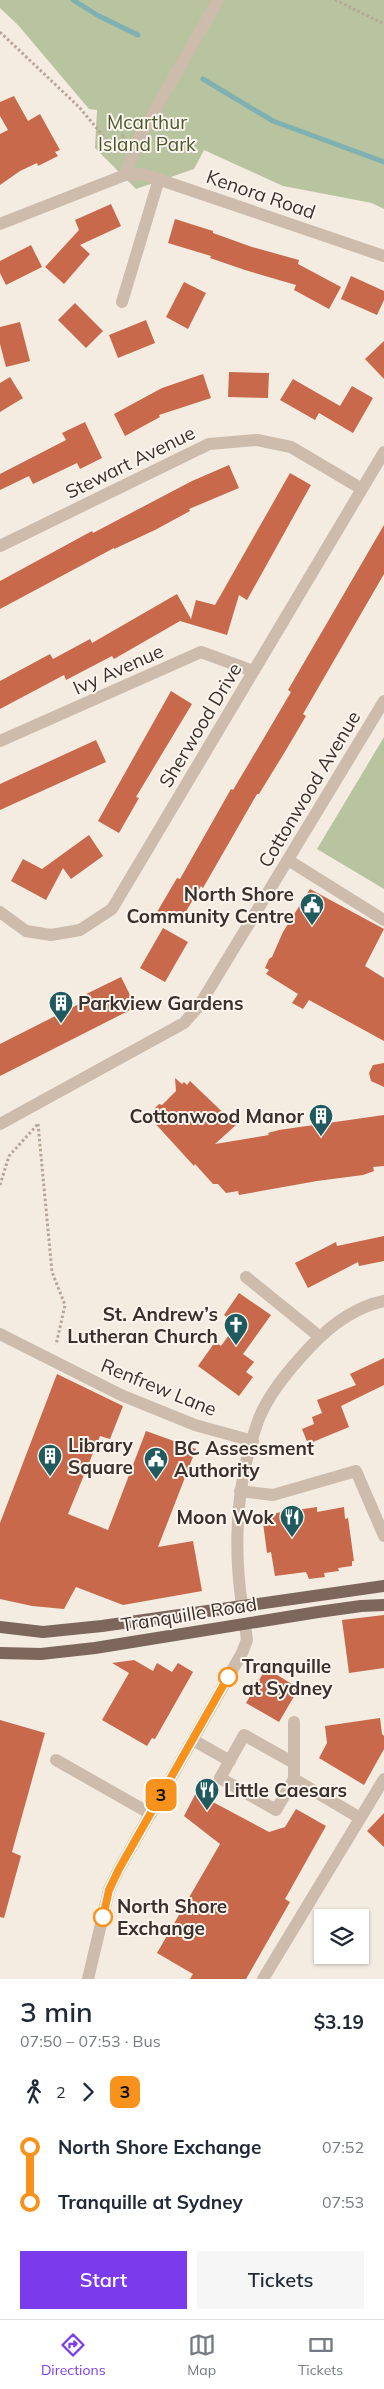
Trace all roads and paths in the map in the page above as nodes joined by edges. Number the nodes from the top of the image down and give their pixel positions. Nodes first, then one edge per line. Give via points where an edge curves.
1 (218, 0) edge
2 (335, 0) edge
3 (384, 24) edge
4 (0, 32) edge
5 (115, 150) dead end
6 (124, 175) junction
7 (159, 179) junction
8 (0, 224) edge
9 (384, 256) edge
10 (122, 302) dead end
11 (384, 452) edge
12 (362, 489) junction
13 (0, 546) edge
14 (254, 671) junction
15 (384, 701) edge
16 (0, 741) edge
17 (288, 860) junction
18 (0, 912) edge
19 (384, 920) edge
20 (0, 1124) edge
21 (0, 1185) edge
22 (246, 1277) dead end
23 (384, 1301) edge
24 (0, 1334) edge
25 (320, 1337) junction
26 (56, 1345) dead end
27 (253, 1441) junction
28 (240, 1491) junction
29 (384, 1536) edge
30 (384, 1586) edge
31 (384, 1605) edge
32 (242, 1606) junction
33 (245, 1624) junction
34 (0, 1627) edge
35 (0, 1653) edge
36 (294, 1722) dead end
37 (193, 1740) junction
38 (56, 1760) dead end
39 (230, 1761) junction
40 (294, 1763) junction
41 (294, 1779) junction
42 (384, 1779) edge
43 (151, 1814) junction
44 (360, 1818) junction
45 (88, 1979) edge
46 (263, 1979) edge

1 - 6 street via 140,136
2 - 3 path
4 - 5 path via 86,113
6 - 7 street, Kenora Road via 143,174
6 - 8 street
7 - 9 street, Kenora Road
7 - 10 street
11 - 12 street, Sherwood Drive
12 - 13 street, Stewart Avenue via 291,447 257,440 209,444
12 - 14 street, Sherwood Drive
14 - 16 street, Ivy Avenue via 201,652
14 - 18 street, Sherwood Drive via 112,909 80,930 51,935 26,931
15 - 17 street, Cottonwood Avenue
17 - 19 street
17 - 20 street, Cottonwood Avenue via 199,1006 184,1023
21 - 26 path via 8,1156 38,1124 52,1272 65,1305
22 - 25 street
23 - 25 street via 365,1305
24 - 27 street, Renfrew Lane via 121,1394 195,1425
25 - 27 street via 288,1370 258,1420
27 - 28 street
28 - 29 street via 273,1495 356,1471
28 - 32 street via 236,1534
30 - 32 main road, Tranquille Road
31 - 33 main road, Tranquille Road
32 - 33 main road
32 - 34 main road, Tranquille Road via 42,1632
33 - 35 main road, Tranquille Road via 95,1648 40,1654
33 - 37 street via 247,1640 242,1653
36 - 40 street
37 - 39 street
37 - 43 street
38 - 43 street
39 - 40 street via 244,1736
39 - 41 street via 220,1778 276,1810
40 - 41 street
41 - 44 street
42 - 44 street
43 - 45 street via 109,1890
44 - 46 street

